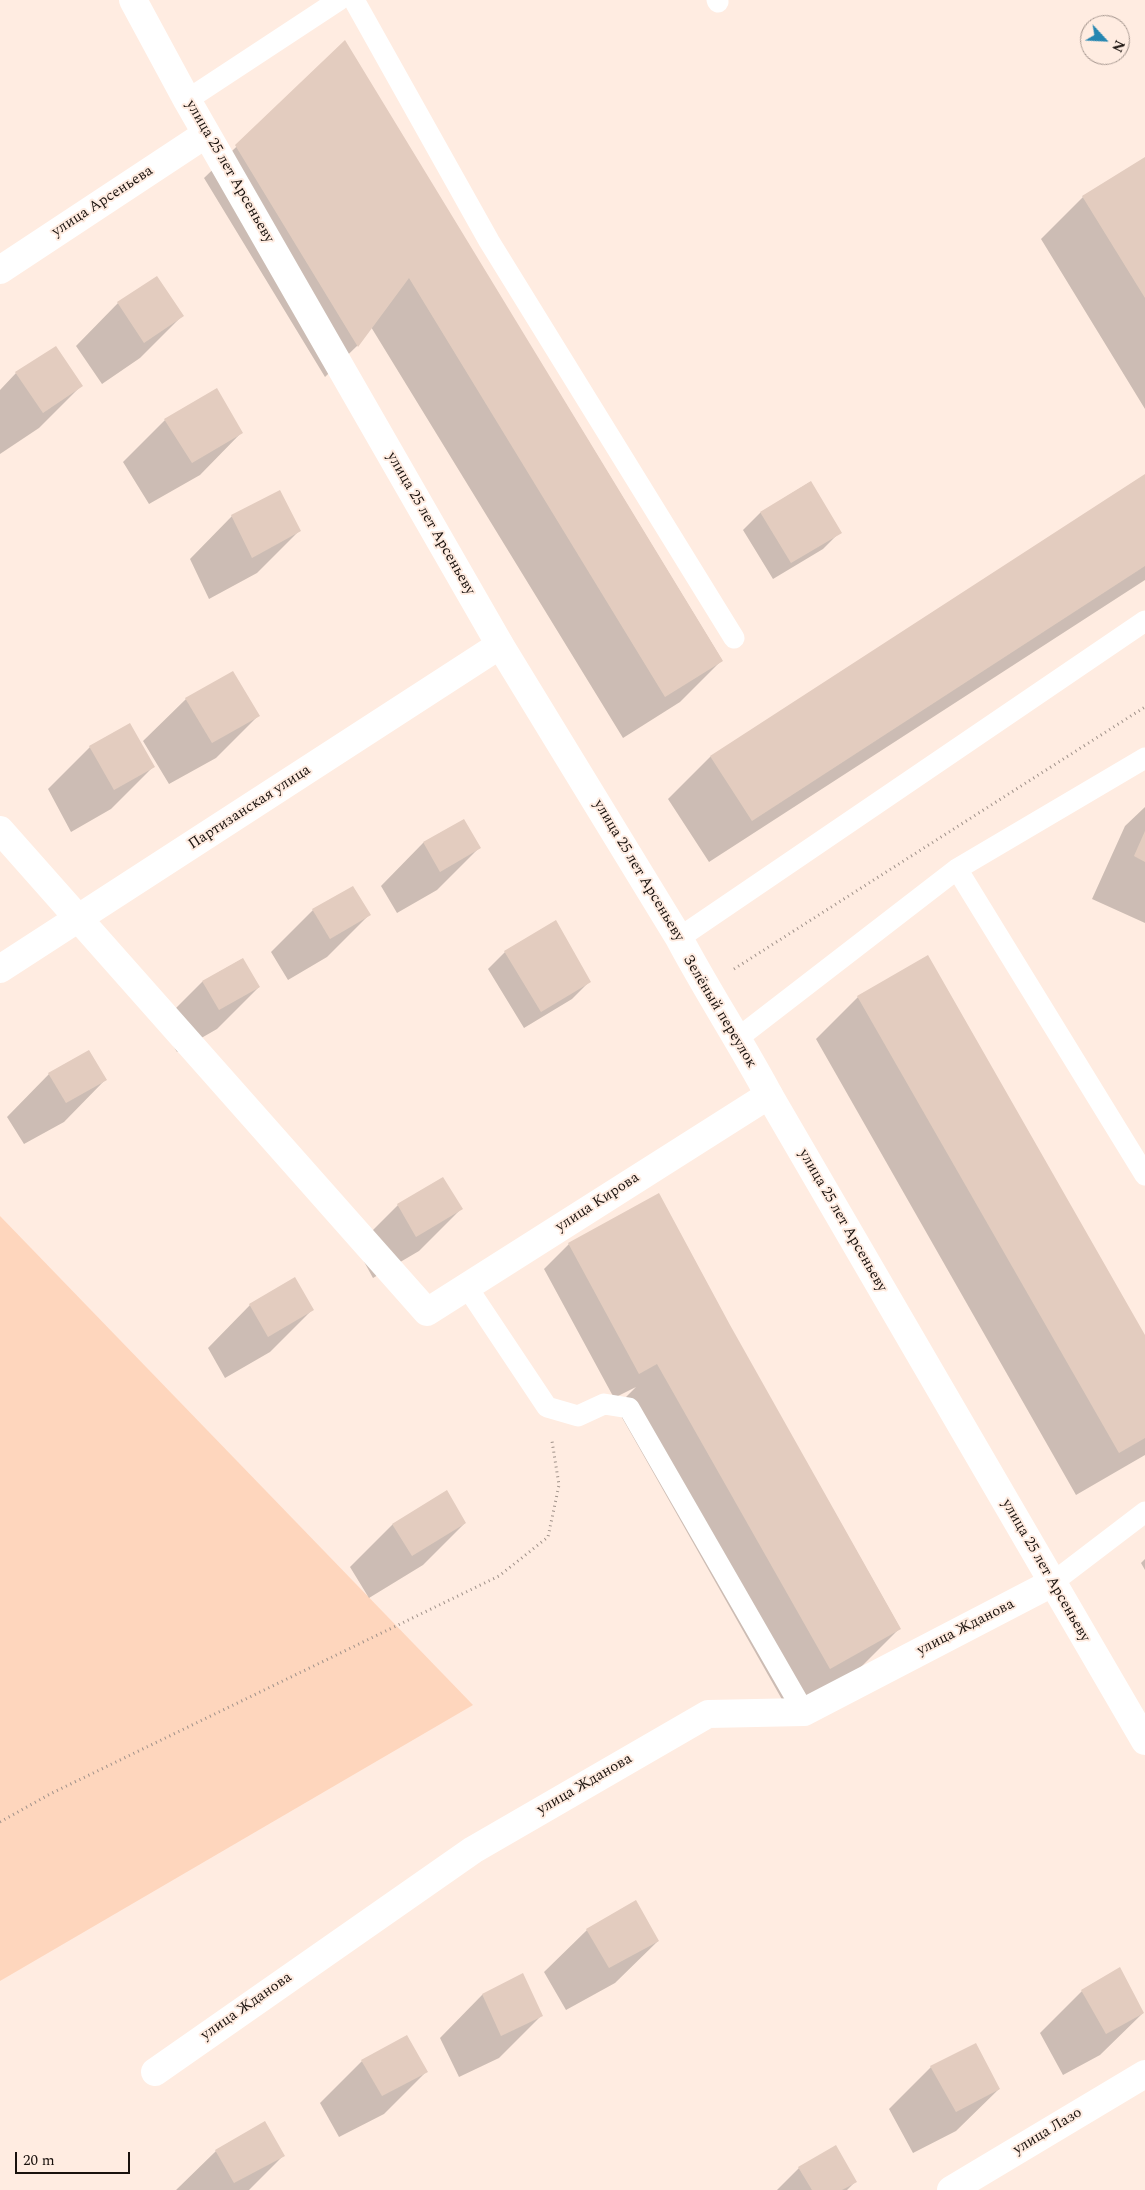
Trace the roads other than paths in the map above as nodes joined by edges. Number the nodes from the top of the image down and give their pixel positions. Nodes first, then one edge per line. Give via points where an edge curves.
1 (133, 0) edge
2 (339, 0) edge
3 (354, 0) edge
4 (187, 100) junction
5 (206, 134) junction
6 (0, 270) edge
7 (1145, 621) edge
8 (734, 638) dead end
9 (500, 645) junction
10 (1145, 758) edge
11 (0, 830) edge
12 (957, 869) junction
13 (79, 920) junction
14 (679, 938) junction
15 (0, 969) edge
16 (738, 1038) junction
17 (769, 1095) junction
18 (1145, 1175) edge
19 (467, 1287) junction
20 (1145, 1512) edge
21 (1052, 1583) junction
22 (804, 1712) junction
23 (1145, 1741) edge
24 (155, 2072) dead end
25 (1145, 2074) edge
26 (950, 2190) edge

1 - 4 street, улица 25 лет Арсеньеву
2 - 4 lane
3 - 8 lane via 489,241
4 - 5 street, улица 25 лет Арсеньеву
5 - 6 street, улица Арсеньева
5 - 9 street, улица 25 лет Арсеньеву
7 - 14 lane
9 - 13 street, Партизанская улица
9 - 14 street, улица 25 лет Арсеньеву
9 - 17 street, Зелёный переулок
10 - 12 lane
11 - 13 street
12 - 16 lane
12 - 18 lane
13 - 15 street, Партизанская улица
13 - 19 street, улица Кирова via 427,1312
14 - 16 street, улица 25 лет Арсеньеву via 705,987
16 - 17 street, улица 25 лет Арсеньеву
17 - 19 street, улица Кирова
17 - 21 street, улица 25 лет Арсеньеву
19 - 22 lane via 547,1407 578,1416 604,1404 630,1408
20 - 21 lane
21 - 22 street, улица Жданова
21 - 23 street, улица 25 лет Арсеньеву
22 - 24 street, улица Жданова via 708,1714 473,1850
25 - 26 street, улица Лазо

